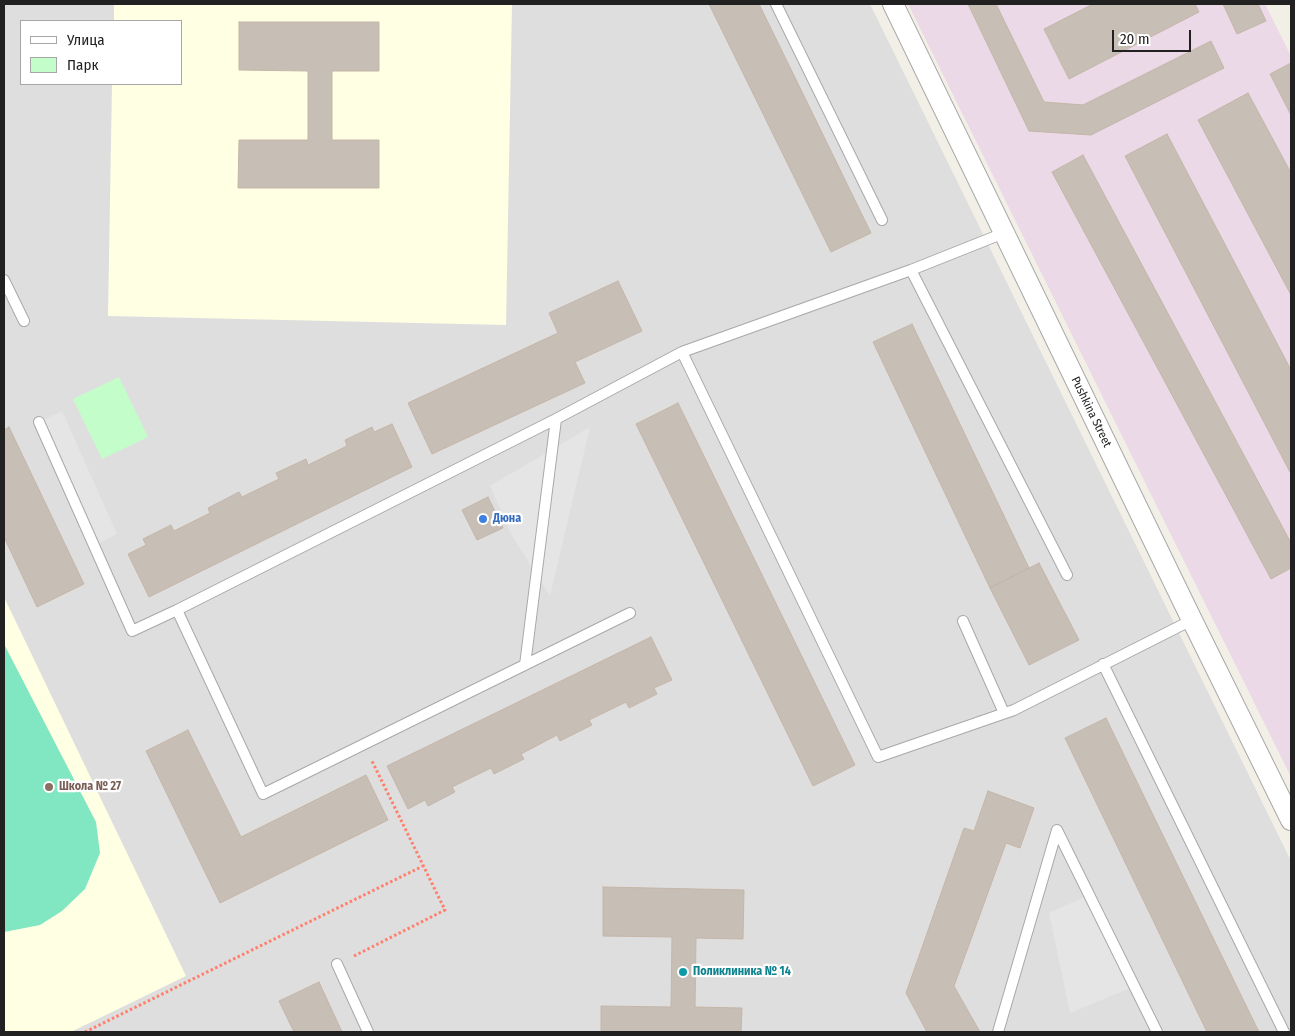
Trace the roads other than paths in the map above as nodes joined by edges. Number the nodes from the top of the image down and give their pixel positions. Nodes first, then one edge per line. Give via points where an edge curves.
1 (776, 4) edge
2 (893, 4) edge
3 (882, 220) dead end
4 (1004, 233) junction
5 (911, 270) junction
6 (4, 280) edge
7 (24, 321) dead end
8 (682, 352) junction
9 (556, 419) junction
10 (39, 422) dead end
11 (1067, 575) dead end
12 (178, 610) junction
13 (630, 614) dead end
14 (963, 620) dead end
15 (1192, 620) junction
16 (1103, 664) junction
17 (525, 666) junction
18 (1004, 713) junction
19 (1291, 820) edge
20 (337, 964) road end
21 (368, 1032) edge
22 (998, 1032) edge
23 (1157, 1032) edge
24 (1284, 1032) edge

1 - 3 lane
2 - 4 street, Pushkina Street
4 - 5 lane
4 - 15 street, Pushkina Street
5 - 8 lane
5 - 11 lane
6 - 7 lane
8 - 9 lane
8 - 18 lane via 878,757
9 - 12 lane
9 - 17 lane
10 - 12 lane via 132,631
12 - 17 lane via 263,794
13 - 17 lane
14 - 18 lane
15 - 16 lane
15 - 19 street, Pushkina Street
16 - 18 lane
16 - 24 lane
20 - 21 lane
22 - 23 lane via 1057,830

